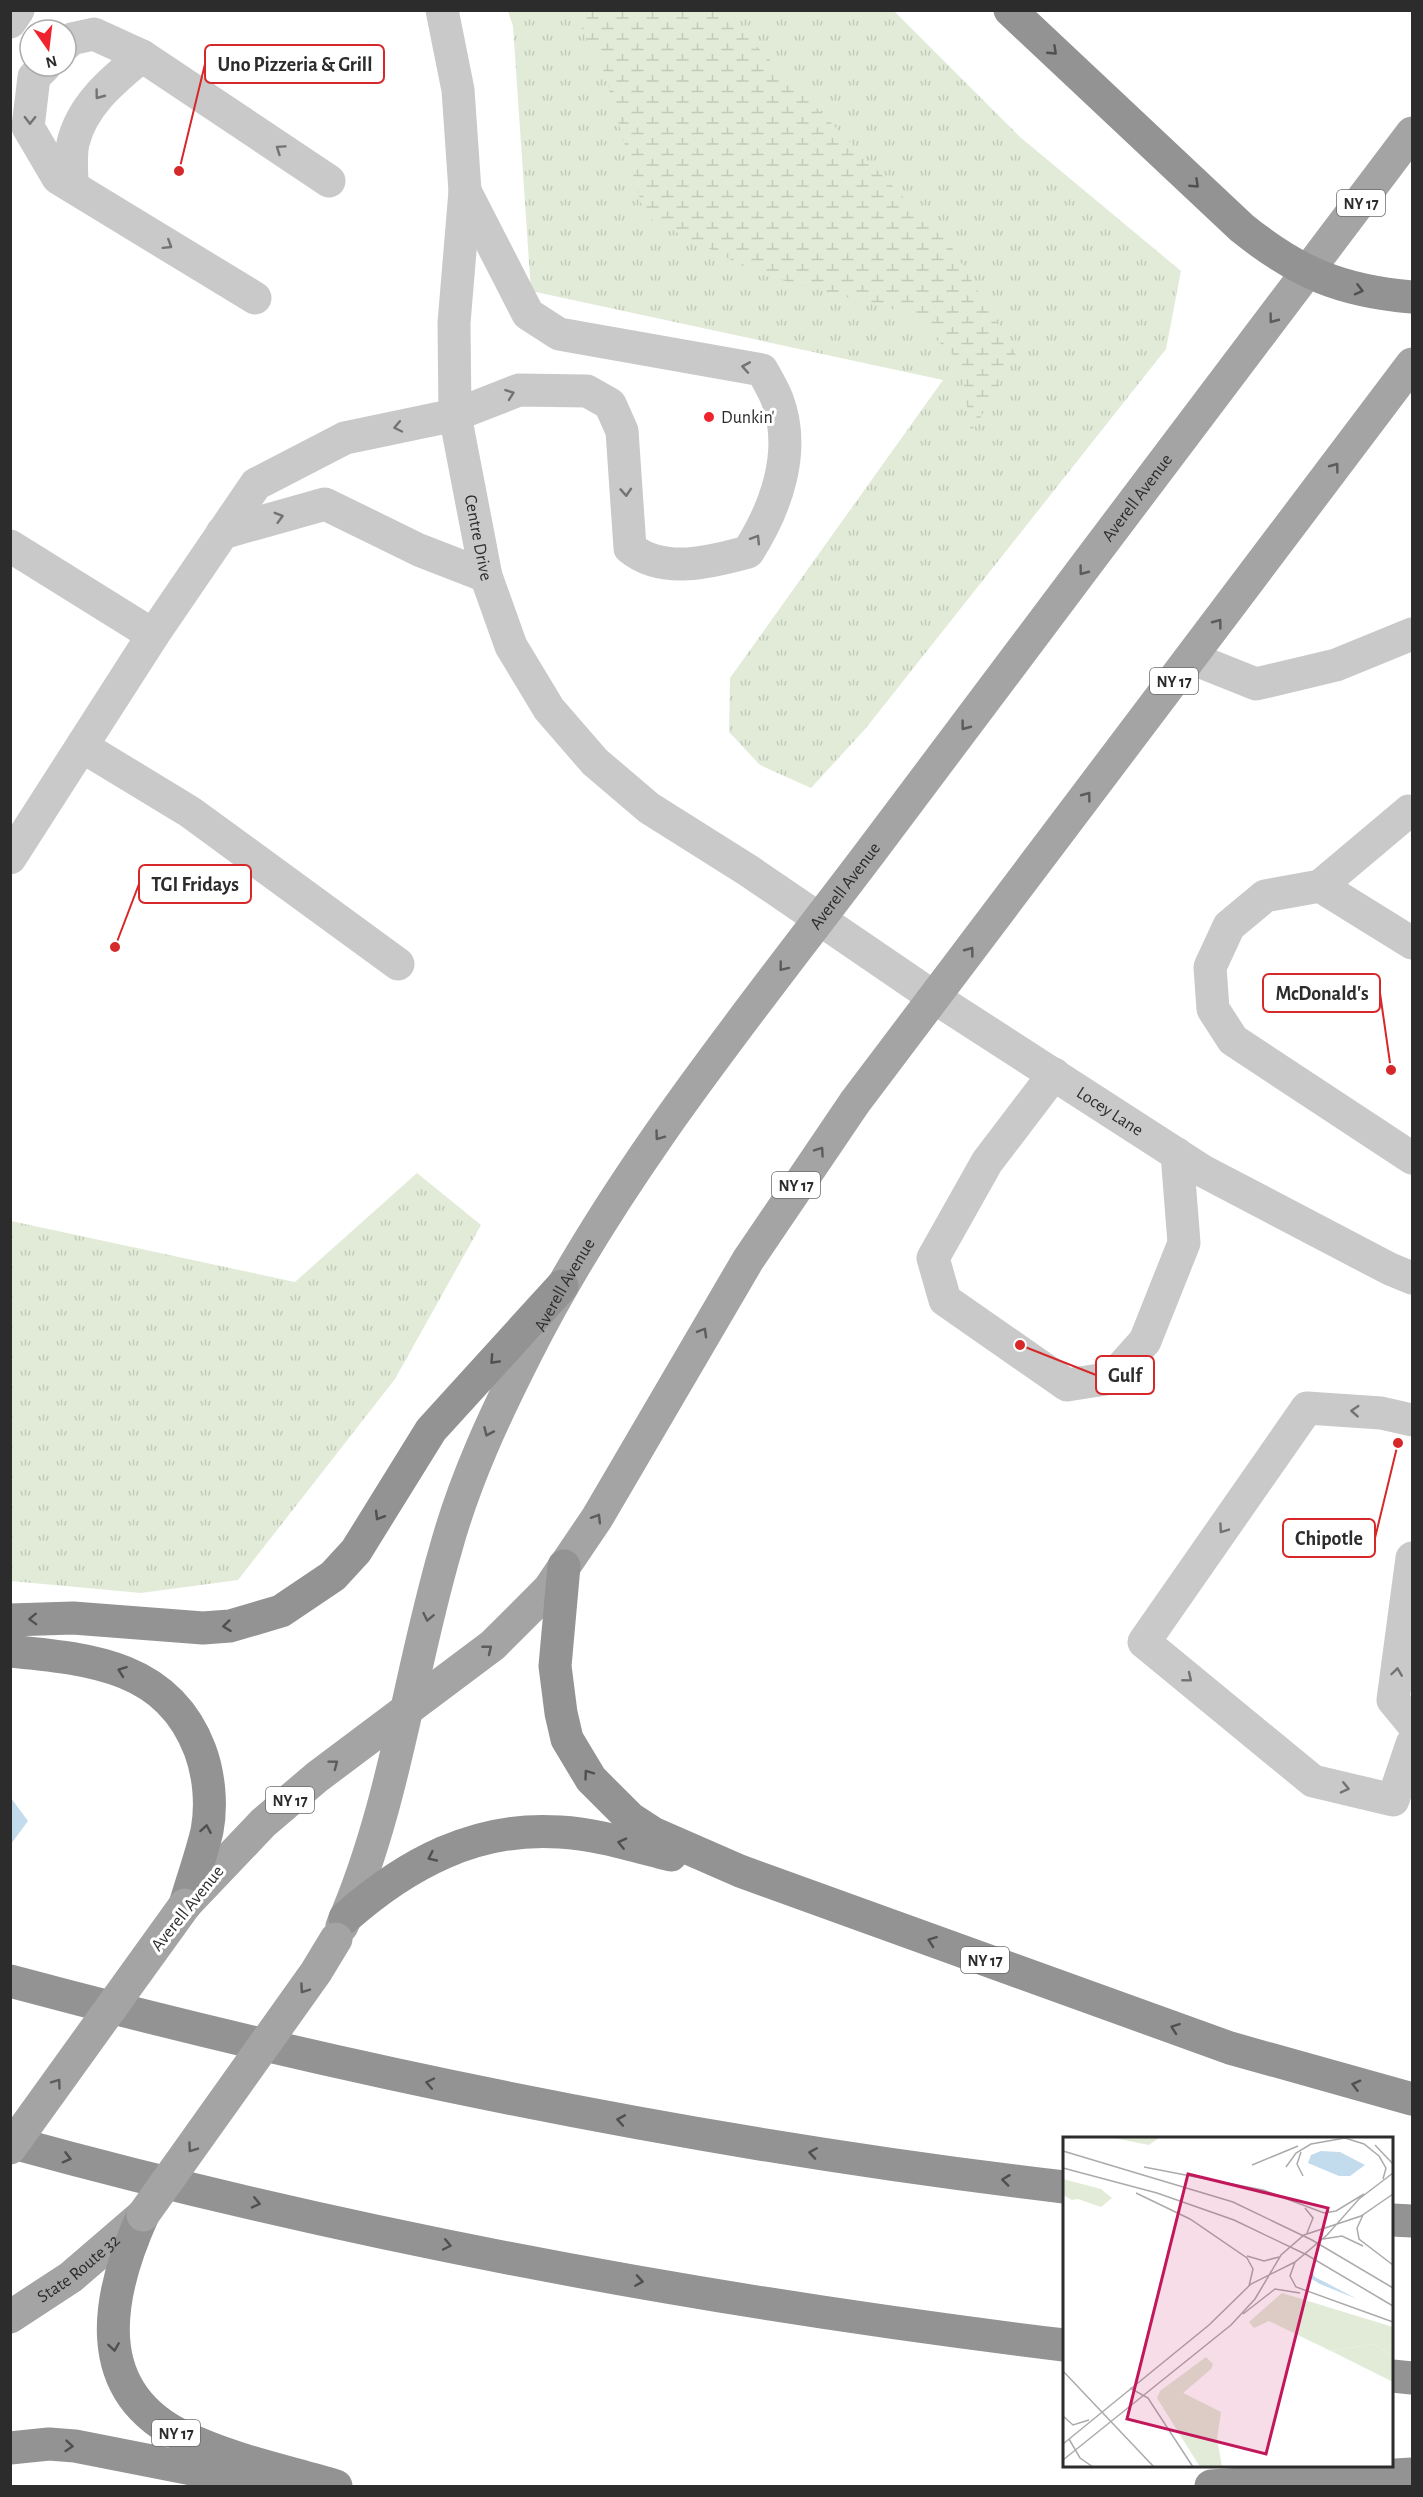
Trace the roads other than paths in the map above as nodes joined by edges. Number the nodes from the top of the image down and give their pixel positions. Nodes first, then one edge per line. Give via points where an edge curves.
1 (18, 10) edge
2 (442, 10) edge
3 (1010, 10) edge
4 (10, 22) edge
5 (78, 37) edge
6 (142, 56) junction
7 (34, 78) edge
8 (1413, 133) edge
9 (329, 181) dead end
10 (72, 186) junction
11 (465, 191) junction
12 (1309, 273) junction
13 (1413, 297) edge
14 (255, 298) dead end
15 (1413, 364) edge
16 (456, 415) junction
17 (222, 533) junction
18 (10, 546) edge
19 (486, 576) junction
20 (1413, 634) edge
21 (153, 635) junction
22 (1191, 658) junction
23 (83, 747) junction
24 (1413, 813) edge
25 (10, 858) edge
26 (1320, 886) junction
27 (819, 920) junction
28 (1413, 943) edge
29 (398, 964) dead end
30 (935, 998) junction
31 (1054, 1074) junction
32 (1177, 1154) junction
33 (1413, 1158) edge
34 (1413, 1278) edge
35 (562, 1286) junction
36 (1413, 1420) edge
37 (1413, 1558) edge
38 (564, 1566) junction
39 (10, 1620) edge
40 (10, 1651) edge
41 (408, 1710) junction
42 (1413, 1723) edge
43 (1413, 1744) edge
44 (1403, 1802) edge
45 (740, 1871) junction
46 (185, 1905) junction
47 (341, 1929) junction
48 (10, 1981) edge
49 (1413, 2099) edge
50 (10, 2142) edge
51 (10, 2148) edge
52 (1063, 2187) edge
53 (143, 2215) junction
54 (1393, 2220) edge
55 (1413, 2221) edge
56 (10, 2317) edge
57 (1063, 2345) edge
58 (1393, 2376) edge
59 (1413, 2378) edge
60 (10, 2448) edge
61 (1413, 2474) edge
62 (294, 2487) edge
63 (336, 2487) edge
64 (1211, 2487) edge

1 - 4 street
2 - 11 street, Centre Drive via 458,90
3 -> 12 highway via 1242,228 1267,249
5 - 6 street via 94,34
9 -> 6 street
6 -> 10 street via 101,90 84,117 72,144
7 -> 10 street via 28,127 58,178
8 - 12 main road, Averell Avenue / NY 17
10 -> 14 street
11 - 16 street, Centre Drive via 454,323
16 -> 11 street via 519,390 587,392 610,404 622,431 630,548 644,559 679,564 748,552 767,523 782,476 786,441 778,400 762,370 559,334 528,314
12 -> 13 highway via 1366,292
12 -> 27 main road, Averell Avenue / NY 17
22 -> 15 main road, Averell Avenue / NY 17
16 -> 17 street via 345,438 256,484
16 - 19 street, Centre Drive
17 -> 19 street via 325,504 419,550
17 - 21 street
18 - 21 street
19 - 27 street, Centre Drive via 511,646 529,679 595,762 650,808
20 - 22 street via 1336,665 1256,684
21 - 23 street
30 -> 22 main road, Averell Avenue / NY 17
23 - 25 street
23 - 29 street via 190,812
24 - 26 street via 1409,811
26 - 28 street
26 - 33 street via 1264,896 1229,926 1210,968 1213,1009 1233,1040
27 - 30 street, Locey Lane
27 -> 35 main road, Averell Avenue / NY 17 via 653,1144
30 - 31 street, Locey Lane
38 -> 30 main road, Averell Avenue / NY 17 via 597,1518 754,1250 855,1102
31 - 32 street, Locey Lane
31 - 32 street via 987,1162 933,1258 945,1300 1067,1385 1112,1377 1144,1341 1184,1243
32 - 34 street, Locey Lane via 1379,1264
35 -> 39 highway via 431,1430 356,1551 333,1576 282,1611 230,1626 203,1628 73,1618
35 -> 41 main road, Averell Avenue / NY 17 via 500,1406 460,1501 430,1609
36 -> 44 street via 1380,1413 1307,1408 1144,1642 1313,1781
42 -> 37 street via 1393,1700
41 -> 38 main road, Averell Avenue / NY 17 via 501,1638 529,1612
45 -> 38 highway, NY 17 via 653,1833 630,1818 591,1779 576,1757 565,1730 556,1676
46 -> 40 highway via 207,1829 208,1801 201,1754 181,1713 164,1694 119,1669 90,1661
46 -> 41 main road, Averell Avenue / NY 17 via 263,1823 317,1777
41 - 47 main road, Averell Avenue / NY 17 via 374,1845
43 - 44 street
45 -> 47 highway via 570,1833 508,1834 458,1846 414,1865 392,1879
49 -> 45 highway, NY 17 via 1230,2048
51 -> 46 main road, Averell Avenue / NY 17, bridge
47 -> 53 main road, Averell Avenue / NY 17, bridge via 309,1982
52 -> 48 highway via 865,2162 545,2106 235,2039
50 -> 57 highway via 205,2192 487,2254 922,2328
53 - 56 main road, State Route 32 via 71,2277
53 -> 63 highway, NY 17 via 117,2289 112,2326 118,2366 136,2400 166,2428 203,2445
54 - 55 highway
58 - 59 highway
60 -> 62 highway via 75,2446
61 - 64 highway

